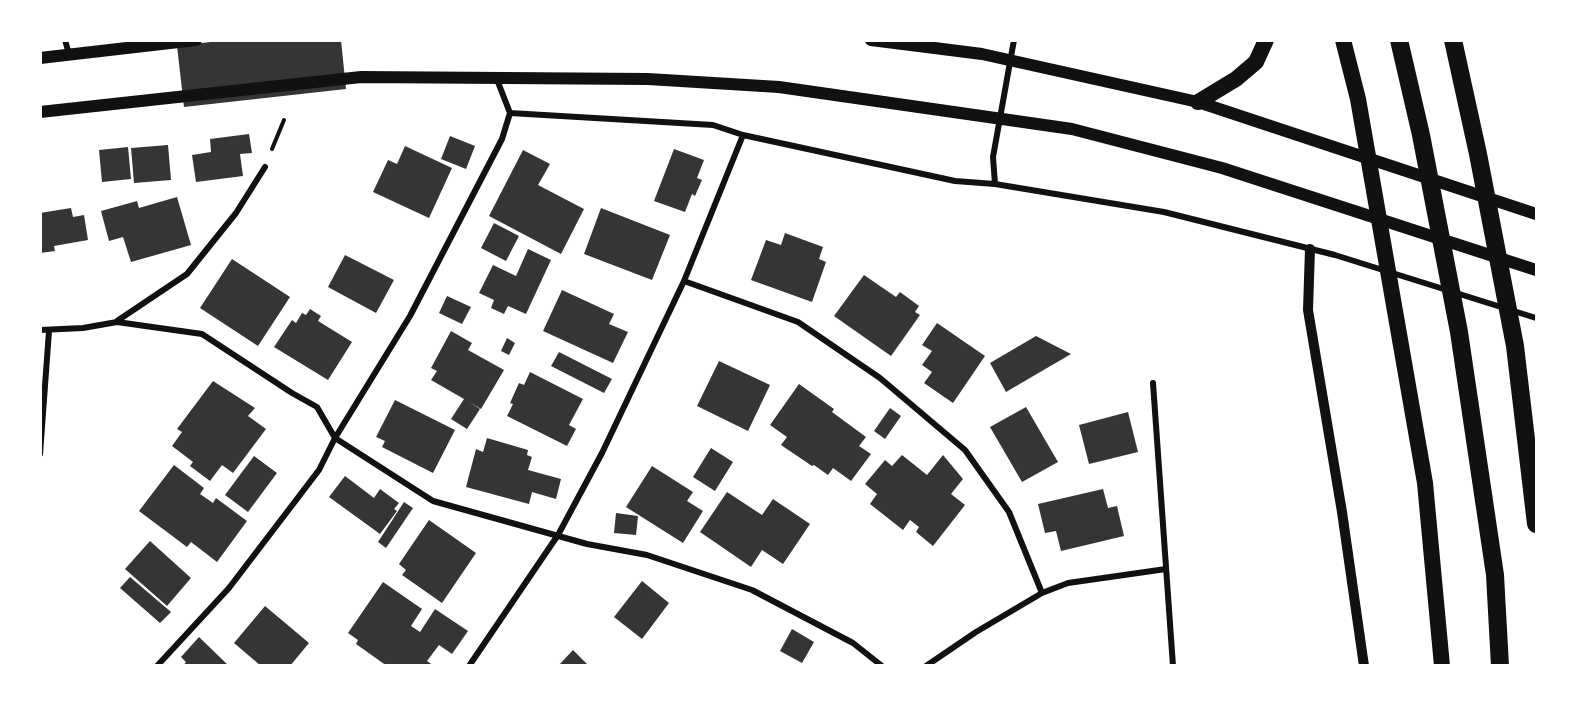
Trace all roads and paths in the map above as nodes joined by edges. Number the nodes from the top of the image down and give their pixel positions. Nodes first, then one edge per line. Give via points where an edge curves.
1 (64, 40) edge
2 (196, 40) edge
3 (871, 40) edge
4 (1014, 40) edge
5 (1266, 40) edge
6 (1343, 40) edge
7 (1399, 40) edge
8 (1453, 40) edge
9 (69, 54) junction
10 (40, 58) edge
11 (496, 77) junction
12 (1198, 102) junction
13 (40, 112) edge
14 (510, 112) junction
15 (284, 120) dead end
16 (743, 135) junction
17 (265, 167) joint
18 (995, 184) junction
19 (1536, 214) edge
20 (1310, 249) junction
21 (1536, 270) edge
22 (684, 281) junction
23 (1536, 318) edge
24 (117, 322) junction
25 (40, 330) edge
26 (49, 331) junction
27 (1153, 383) dead end
28 (335, 438) junction
29 (40, 454) edge
30 (1536, 524) edge
31 (558, 535) junction
32 (1166, 569) junction
33 (1042, 593) junction
34 (157, 666) edge
35 (469, 666) edge
36 (882, 666) edge
37 (926, 666) edge
38 (1173, 666) edge
39 (1364, 666) edge
40 (1442, 666) edge
41 (1500, 666) edge

1 - 9 street
2 - 9 main road
3 - 12 main road via 982,54
4 - 18 street via 993,157
5 - 12 highway via 1256,62
6 - 40 highway via 1358,99 1425,483
7 - 41 highway via 1459,332 1495,576
8 - 30 highway via 1515,346
9 - 10 main road
11 - 13 main road via 361,77
11 - 14 street
11 - 21 main road via 648,79 778,87 1072,129 1222,168
12 - 19 main road
14 - 16 street via 713,125
14 - 28 street via 502,139 410,316
15 - 17 path
16 - 18 street via 955,181
16 - 22 street
17 - 24 street via 237,213 187,274
18 - 20 street via 1164,212
20 - 23 street
20 - 39 street via 1308,310
22 - 31 street
22 - 33 street via 798,322 880,378 965,450 1009,512
24 - 26 street
24 - 28 street via 202,334 317,407
25 - 26 street
26 - 29 street
27 - 32 street
28 - 31 street via 433,501
28 - 34 street via 319,470 230,588
31 - 35 street
31 - 36 street via 647,555 752,590 853,644
32 - 33 street via 1068,583
32 - 38 street
33 - 37 street

